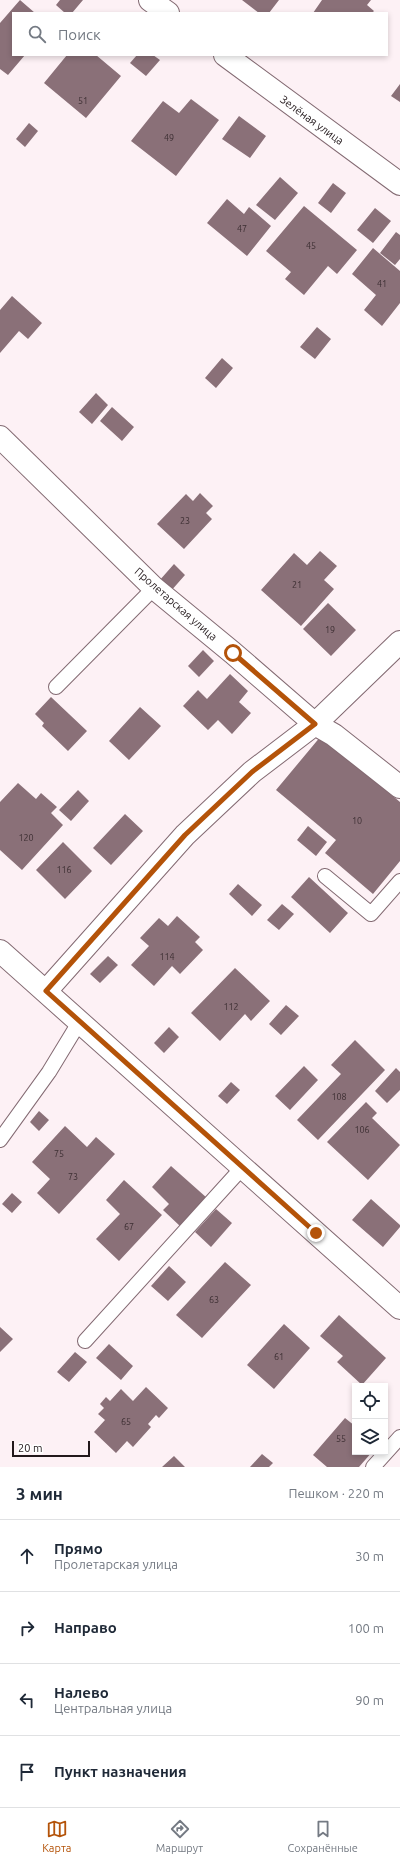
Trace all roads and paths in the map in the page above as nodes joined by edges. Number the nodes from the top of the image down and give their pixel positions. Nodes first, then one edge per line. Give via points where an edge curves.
1 (150, 0) edge
2 (167, 12) edge
3 (226, 56) edge
4 (400, 184) edge
5 (0, 437) edge
6 (154, 588) junction
7 (400, 642) edge
8 (56, 687) dead end
9 (315, 724) junction
10 (400, 788) edge
11 (325, 876) dead end
12 (400, 880) edge
13 (0, 951) edge
14 (46, 991) junction
15 (80, 1021) junction
16 (0, 1140) edge
17 (242, 1168) junction
18 (400, 1308) edge
19 (86, 1341) dead end
20 (400, 1437) edge
21 (373, 1467) edge

1 - 2 street
3 - 4 street, Зелёная улица
5 - 6 street, Пролетарская улица
6 - 8 lane
6 - 9 street, Пролетарская улица
7 - 9 street
9 - 10 street, Пролетарская улица via 334,735
9 - 14 street via 252,772 185,835
11 - 12 lane via 371,914
13 - 14 street
14 - 15 street
15 - 16 lane via 45,1078
15 - 17 street
17 - 18 street
17 - 19 lane
20 - 21 lane

